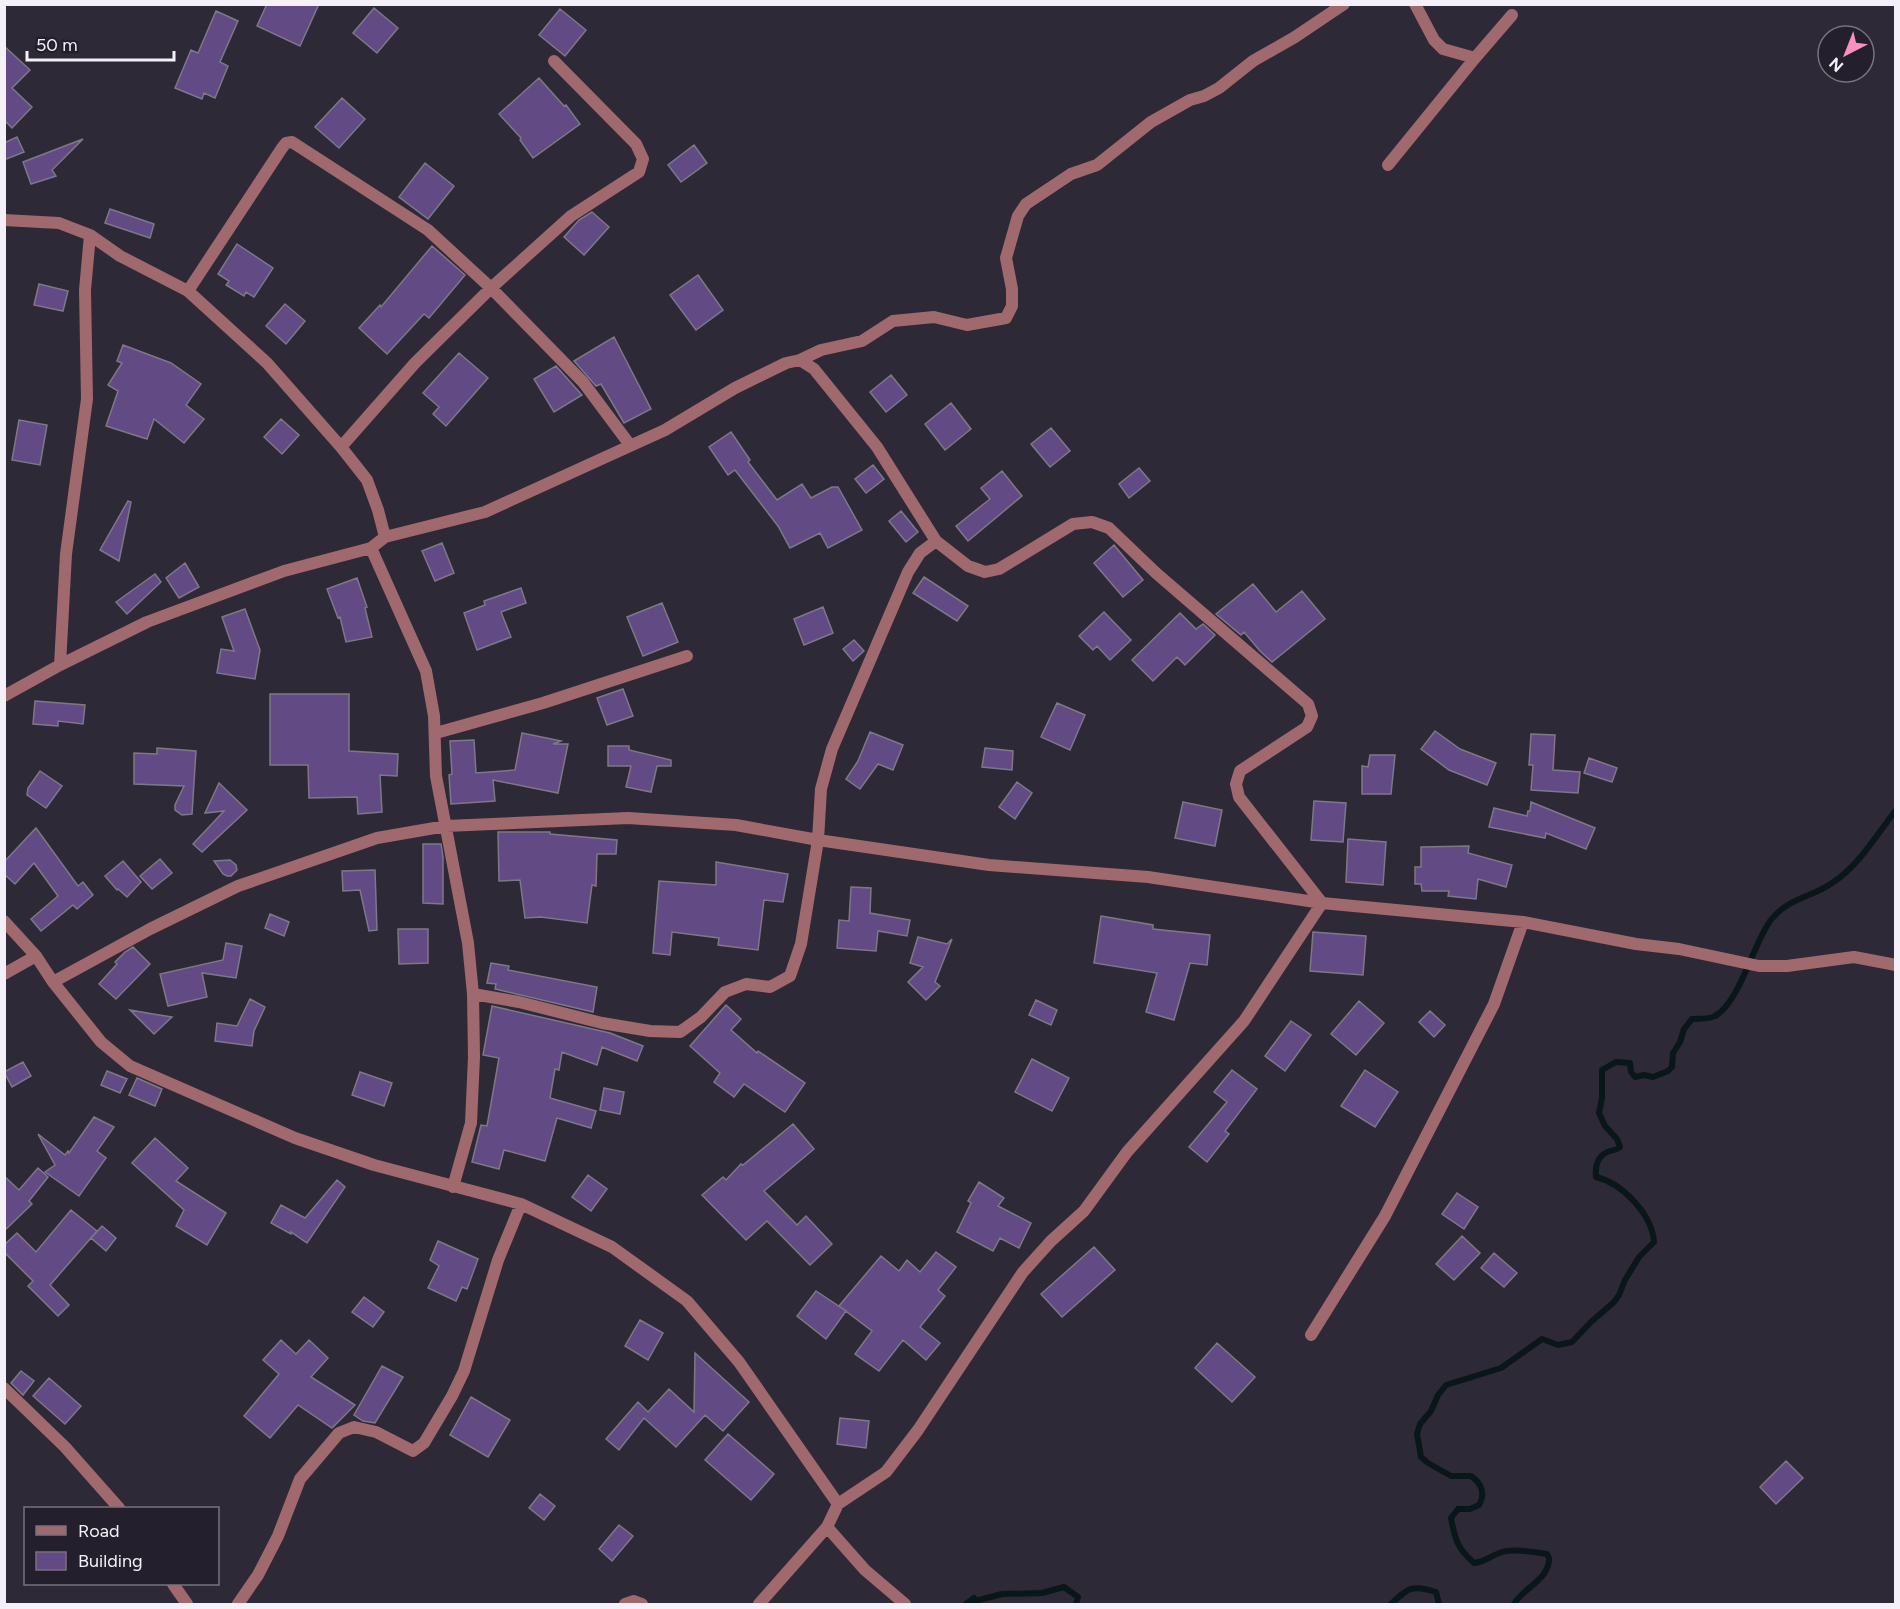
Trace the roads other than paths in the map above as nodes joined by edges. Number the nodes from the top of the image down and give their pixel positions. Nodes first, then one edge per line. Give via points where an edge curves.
1 (1344, 4) edge
2 (1415, 4) edge
3 (1512, 15) dead end
4 (1475, 58) junction
5 (554, 61) dead end
6 (1388, 165) dead end
7 (4, 220) edge
8 (90, 235) junction
9 (491, 288) junction
10 (189, 291) junction
11 (800, 360) junction
12 (630, 445) junction
13 (341, 447) junction
14 (385, 537) junction
15 (936, 542) junction
16 (371, 548) junction
17 (687, 656) dead end
18 (60, 665) junction
19 (4, 696) edge
20 (436, 733) junction
21 (446, 826) junction
22 (818, 840) junction
23 (1322, 903) junction
24 (4, 921) edge
25 (1523, 921) junction
26 (36, 956) junction
27 (1896, 965) edge
28 (4, 974) edge
29 (53, 982) junction
30 (473, 994) junction
31 (453, 1187) junction
32 (521, 1204) junction
33 (1311, 1335) dead end
34 (4, 1388) edge
35 (838, 1504) junction
36 (117, 1507) edge
37 (827, 1527) junction
38 (174, 1585) edge
39 (187, 1605) edge
40 (238, 1605) edge
41 (625, 1605) edge
42 (642, 1605) edge
43 (759, 1605) edge
44 (905, 1605) edge

1 - 11 street via 1253,61 1219,88 1151,122 1097,165 1071,174 1026,204 1018,216 1006,258 1012,306 1006,318 967,325 934,317 893,321 862,341 821,350
2 - 4 street via 1438,44
3 - 4 street
4 - 6 street
5 - 9 street via 636,144 643,159 639,172 570,216
7 - 8 street via 59,224
8 - 10 street via 120,256
8 - 18 street via 85,290 87,399 66,554
9 - 10 street via 428,230 292,142 282,148
9 - 12 street via 583,382
9 - 13 street via 415,363
10 - 13 street via 267,363
11 - 12 street via 755,378 665,430
11 - 15 street via 814,369 877,447
12 - 14 street via 485,512
13 - 14 street via 367,480
14 - 16 street
15 - 22 street via 920,553 908,573 832,749 821,789
15 - 23 street via 968,566 985,572 999,569 1073,524 1092,522 1109,528 1308,704 1312,716 1307,727 1240,771 1236,784 1239,797
16 - 18 street via 284,572 175,611
16 - 20 street via 426,671
17 - 20 street
18 - 19 street
20 - 21 street via 436,776
21 - 22 street via 628,818 736,825
21 - 29 street via 377,838 238,886 150,928
21 - 30 street via 468,943
22 - 23 street via 989,865 1148,878
22 - 30 street via 801,944 790,976 770,987 746,984 724,992 701,1017 680,1032 602,1023
23 - 25 street
23 - 35 street via 1244,1021 1127,1152 1084,1211 1023,1272 886,1472
24 - 26 street
25 - 27 street via 1759,966 1854,957
25 - 33 street via 1494,1004 1385,1216
26 - 28 street
26 - 29 street
29 - 31 street via 101,1042 130,1066 295,1138
30 - 31 street via 471,1123
31 - 32 street
32 - 35 street via 612,1247 687,1301 739,1362
32 - 40 street via 498,1260 464,1371 424,1443 412,1451 376,1432 354,1427 339,1433 300,1479 278,1536
34 - 36 street via 65,1447
35 - 37 street
37 - 43 street
37 - 44 street via 865,1570
38 - 39 street
41 - 42 street via 633,1601

